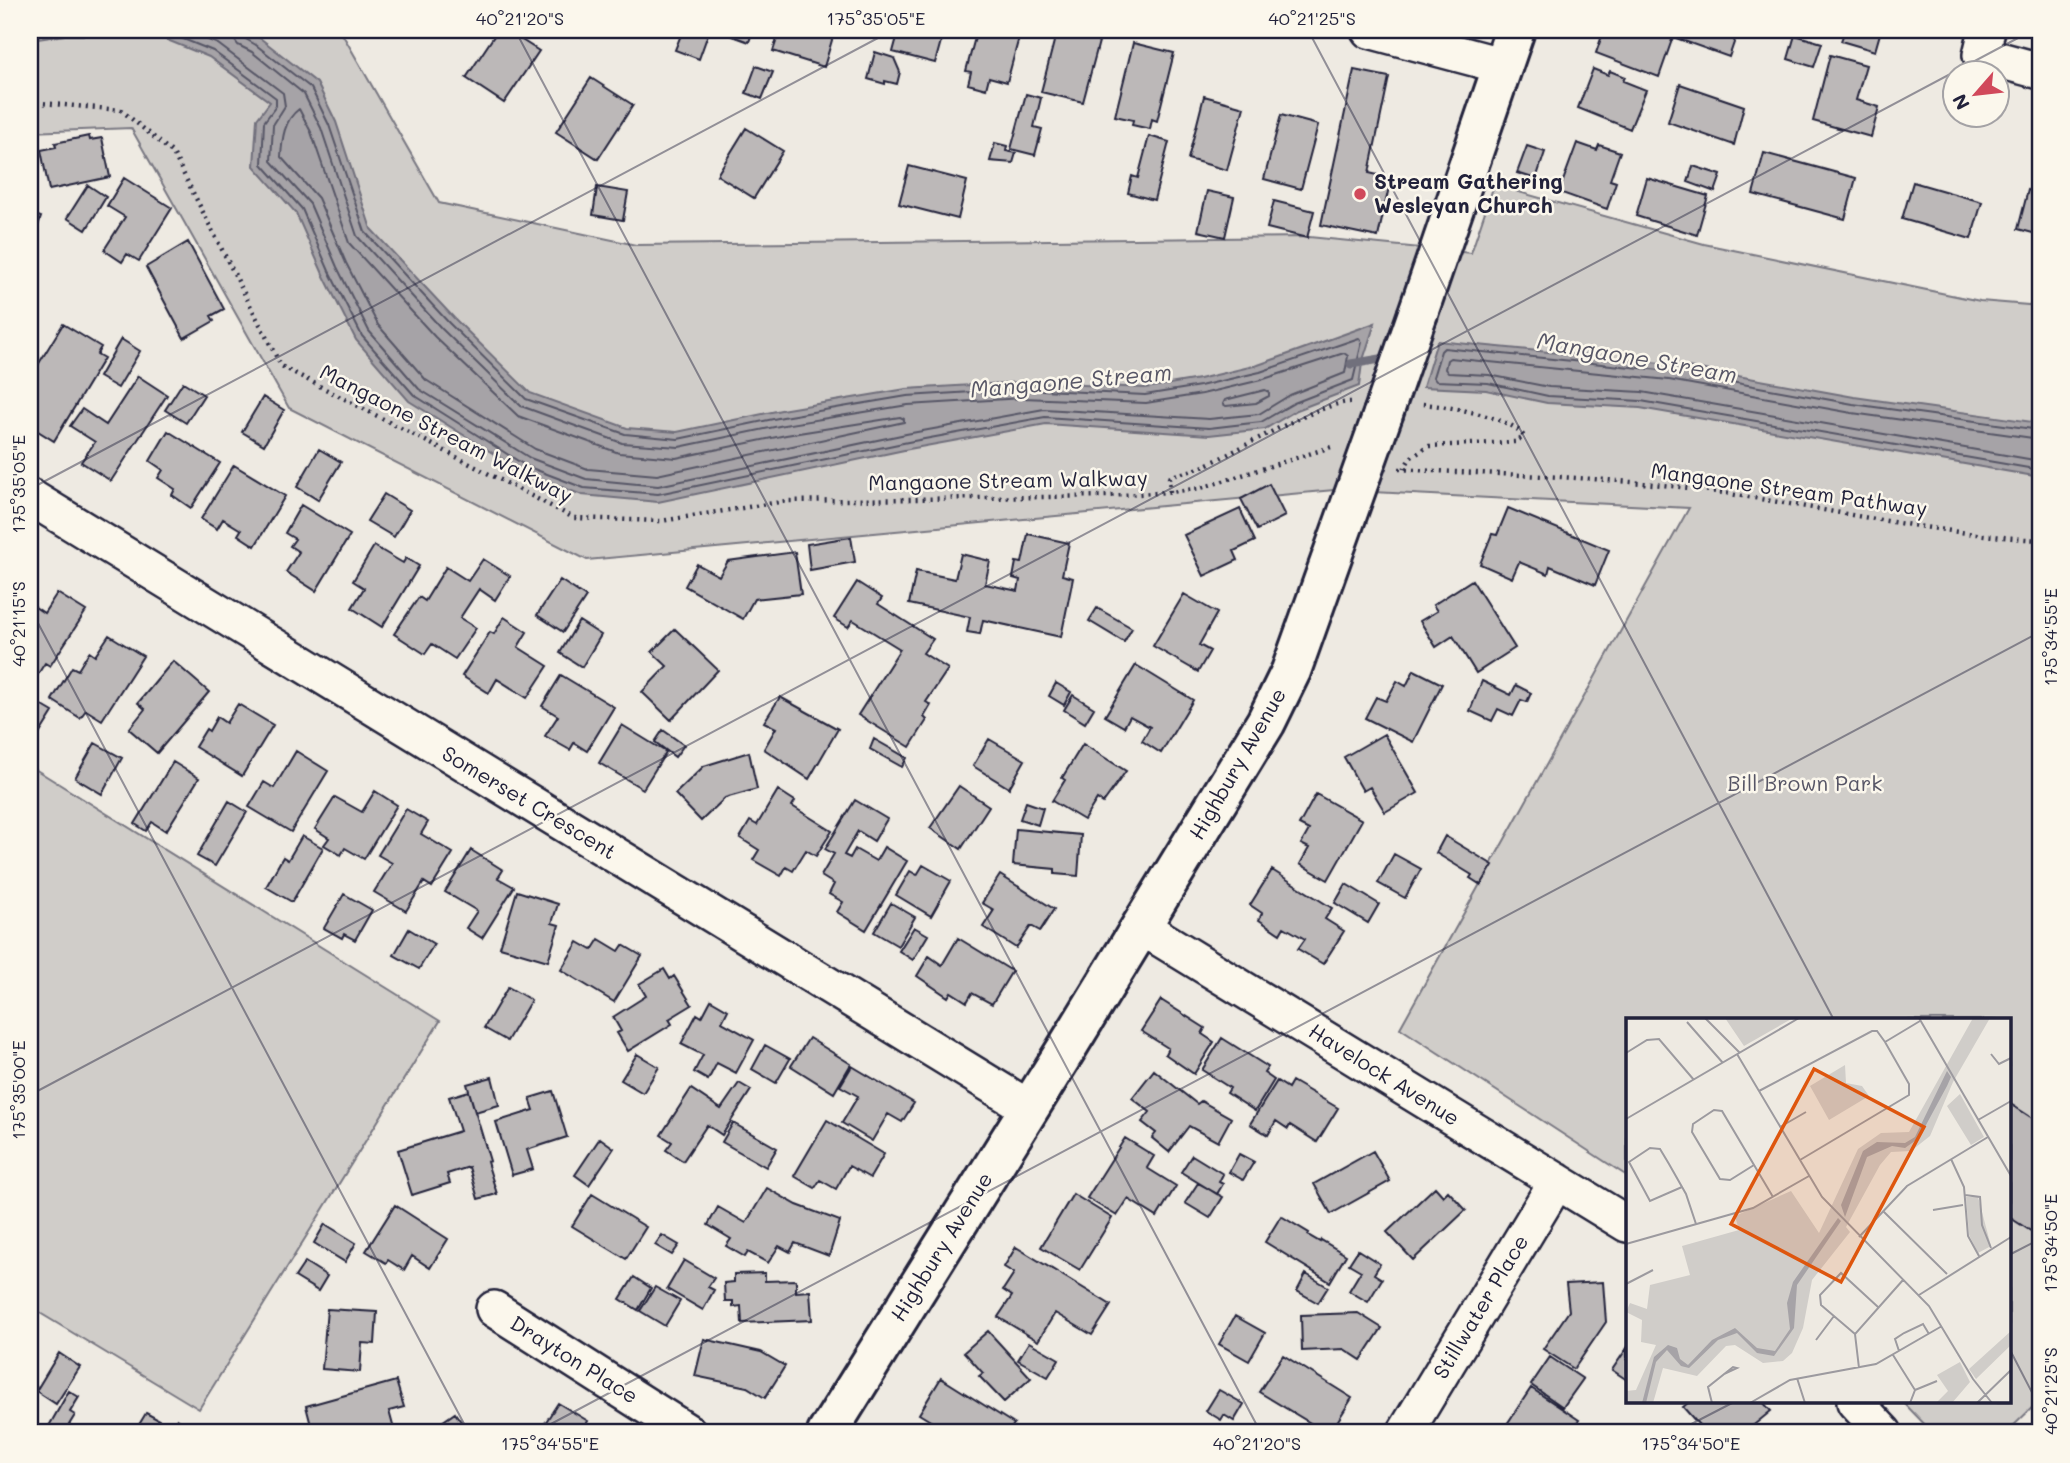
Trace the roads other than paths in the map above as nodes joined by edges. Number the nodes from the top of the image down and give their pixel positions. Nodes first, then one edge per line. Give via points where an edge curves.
1 (1369, 30) edge
2 (1516, 30) edge
3 (1987, 30) edge
4 (1504, 66) junction
5 (2040, 71) edge
6 (30, 497) edge
7 (1140, 926) junction
8 (1029, 1108) junction
9 (1557, 1181) junction
10 (1626, 1223) edge
11 (494, 1309) dead end
12 (1856, 1404) edge
13 (690, 1433) edge
14 (827, 1433) edge
15 (1405, 1433) edge
16 (1884, 1433) edge

1 - 4 street
2 - 4 street, Highbury Avenue
3 - 5 street via 1981,55
4 - 7 street, Highbury Avenue, bridge via 1291,671 1266,722
6 - 8 street, Somerset Crescent
7 - 8 street, Highbury Avenue
7 - 9 street, Havelock Avenue
8 - 14 street, Highbury Avenue
9 - 10 street, Havelock Avenue
9 - 15 street, Stillwater Place
11 - 13 street, Drayton Place
12 - 16 street

